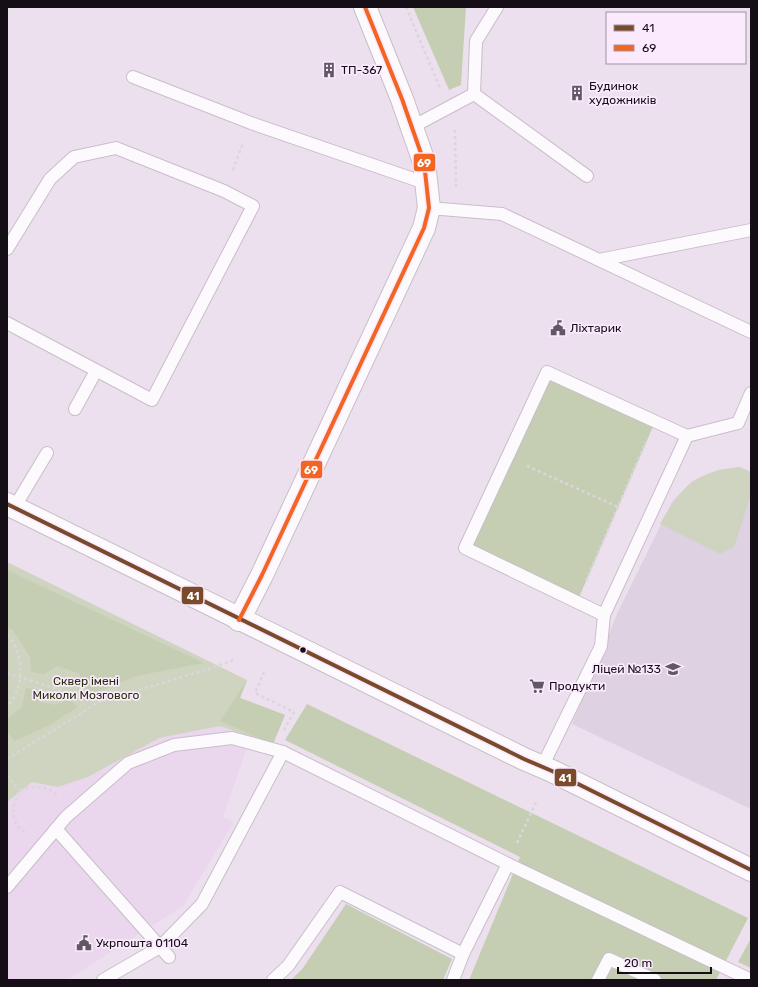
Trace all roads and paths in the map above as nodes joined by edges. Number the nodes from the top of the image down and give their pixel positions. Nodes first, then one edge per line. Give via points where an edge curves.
1 (364, 7) edge
2 (497, 7) edge
3 (133, 77) dead end
4 (474, 94) junction
5 (251, 123) junction
6 (412, 127) junction
7 (587, 176) dead end
8 (428, 184) junction
9 (224, 191) junction
10 (429, 208) junction
11 (751, 230) edge
12 (7, 249) edge
13 (598, 260) junction
14 (7, 323) edge
15 (751, 332) edge
16 (96, 372) junction
17 (751, 393) edge
18 (75, 409) dead end
19 (655, 422) junction
20 (687, 436) junction
21 (47, 454) dead end
22 (508, 458) junction
23 (11, 506) edge
24 (618, 507) junction
25 (577, 602) junction
26 (604, 615) junction
27 (239, 620) junction
28 (7, 635) edge
29 (236, 659) dead end
30 (264, 672) dead end
31 (7, 673) edge
32 (99, 702) junction
33 (7, 706) edge
34 (279, 750) junction
35 (7, 759) edge
36 (542, 767) junction
37 (7, 775) edge
38 (19, 790) junction
39 (537, 800) dead end
40 (56, 829) junction
41 (508, 864) junction
42 (751, 870) edge
43 (7, 887) edge
44 (160, 947) junction
45 (463, 954) junction
46 (169, 957) dead end
47 (104, 980) edge
48 (273, 980) edge
49 (453, 980) edge
50 (598, 980) edge
51 (656, 980) edge
52 (751, 980) edge

1 - 6 street
2 - 4 lane via 476,41
3 - 5 lane
4 - 6 lane
4 - 7 lane
5 - 8 lane
5 - 9 path
6 - 8 street via 424,162
8 - 10 street
9 - 12 lane via 116,148 74,157 50,178
9 - 16 lane via 253,206 152,400
10 - 13 lane via 502,214
10 - 27 street via 417,242
11 - 13 lane
13 - 15 lane
14 - 16 lane
16 - 18 lane
17 - 20 lane via 738,423
19 - 20 lane
19 - 22 lane via 547,372
19 - 24 path
20 - 26 lane
21 - 23 lane
22 - 24 path
22 - 25 lane via 465,548
23 - 27 street
24 - 25 path
25 - 26 lane
26 - 36 lane via 600,646
27 - 36 street
28 - 33 path via 18,654 21,671 18,688
29 - 32 path
30 - 34 path via 255,693 294,712
31 - 32 path
32 - 35 path
34 - 40 lane via 232,738 174,745 128,763
34 - 41 lane
34 - 44 lane via 202,904
36 - 42 street
37 - 38 path
38 - 40 path via 31,786 43,787 53,791 60,798 63,809
38 - 40 path via 12,814 16,826 36,837
39 - 41 path
40 - 43 lane
40 - 44 lane
41 - 45 lane
41 - 52 lane
44 - 46 lane
44 - 47 lane
45 - 48 lane via 340,892 288,966
45 - 49 lane
50 - 51 lane via 609,959

